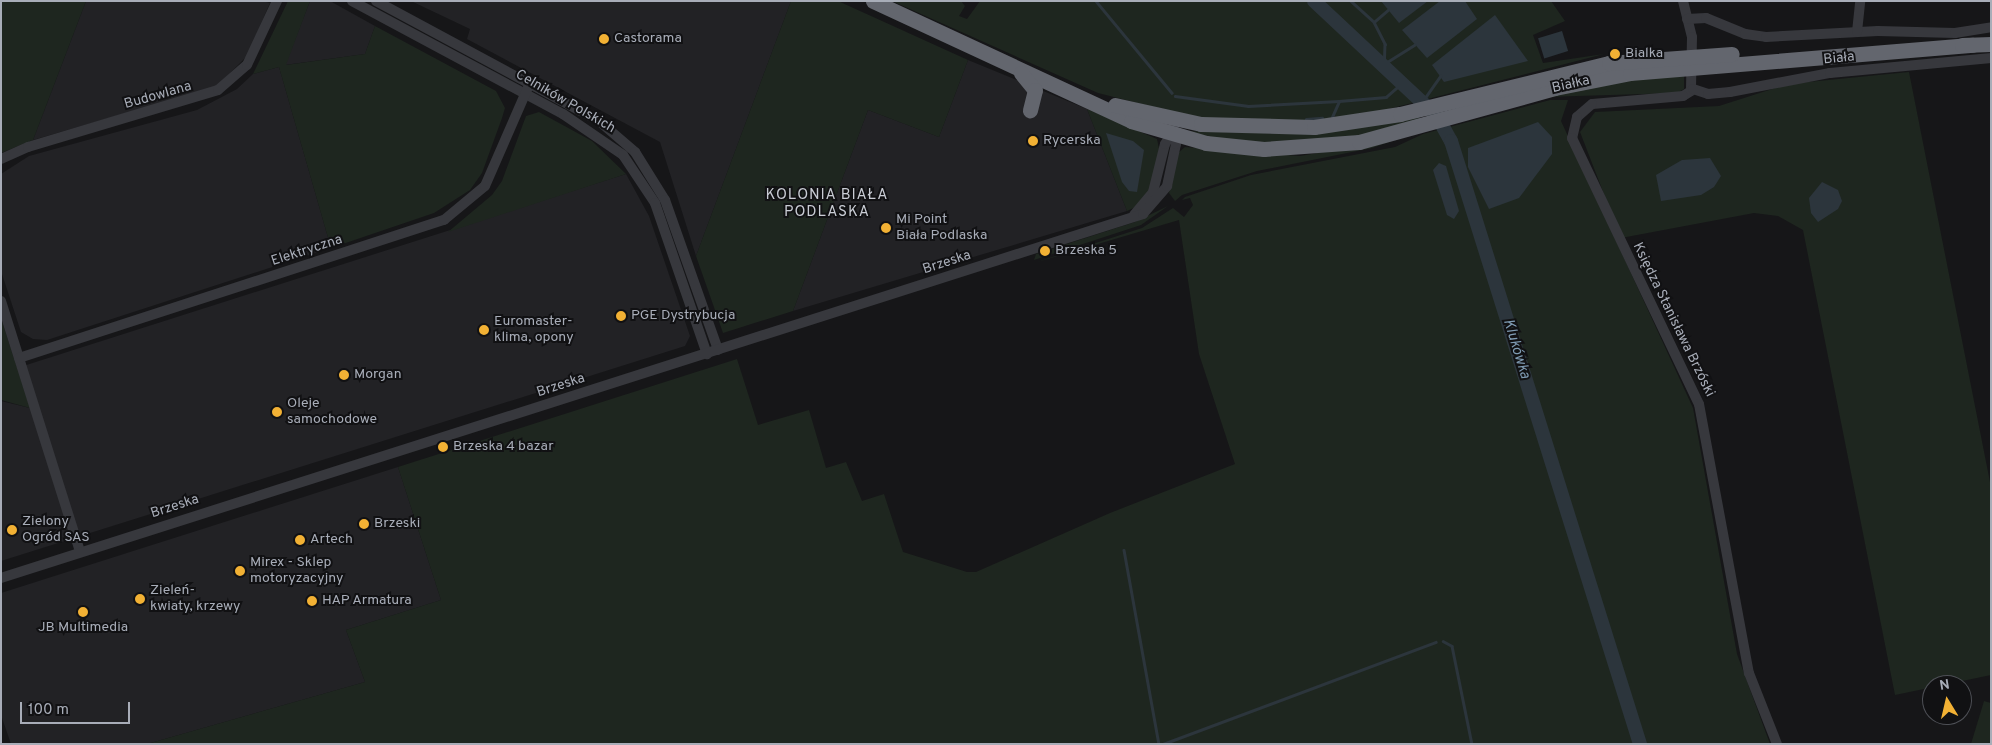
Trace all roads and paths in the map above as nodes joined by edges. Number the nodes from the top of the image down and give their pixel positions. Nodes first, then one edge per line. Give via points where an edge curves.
1 (277, 1) edge
2 (352, 1) edge
3 (376, 1) edge
4 (873, 1) edge
5 (1683, 1) edge
6 (1860, 1) edge
7 (1687, 19) junction
8 (1991, 27) edge
9 (1857, 32) junction
10 (1991, 44) edge
11 (1991, 58) edge
12 (1693, 61) junction
13 (1010, 65) junction
14 (530, 83) junction
15 (1692, 89) junction
16 (524, 93) junction
17 (1030, 110) dead end
18 (1171, 129) junction
19 (1, 159) edge
20 (651, 184) junction
21 (1, 301) edge
22 (718, 350) junction
23 (707, 354) junction
24 (19, 358) junction
25 (80, 552) junction
26 (1, 578) edge
27 (1777, 744) edge

1 - 19 street, Budowlana via 247,65 218,90 28,146
2 - 16 street, Celników Polskich
3 - 14 street, Celników Polskich
4 - 13 highway
5 - 7 street
6 - 9 street
7 - 9 street via 1706,18 1756,36
7 - 12 street
8 - 9 street via 1933,34
10 - 12 highway, Białka
11 - 15 street, Biała via 1830,74 1722,93
12 - 15 street
12 - 18 highway, Białka via 1588,67 1410,112 1298,128 1188,122
12 - 18 highway, Białka via 1605,77 1344,144 1288,150 1228,146
13 - 17 highway via 1033,84
13 - 18 highway
14 - 16 street, Elektryczna
14 - 20 street, Celników Polskich via 617,135
15 - 27 street, Księdza Stanisława Brzóski via 1683,96 1592,104 1577,117 1572,138 1699,404 1749,673
16 - 20 street, Celników Polskich via 611,144
16 - 24 street, Elektryczna via 485,186 444,220
18 - 22 street, Brzeska via 1153,192 1129,220
20 - 22 street, Celników Polskich
20 - 23 street, Celników Polskich
21 - 24 street
22 - 23 street, Brzeska
23 - 25 street, Brzeska
24 - 25 street
25 - 26 street, Brzeska

